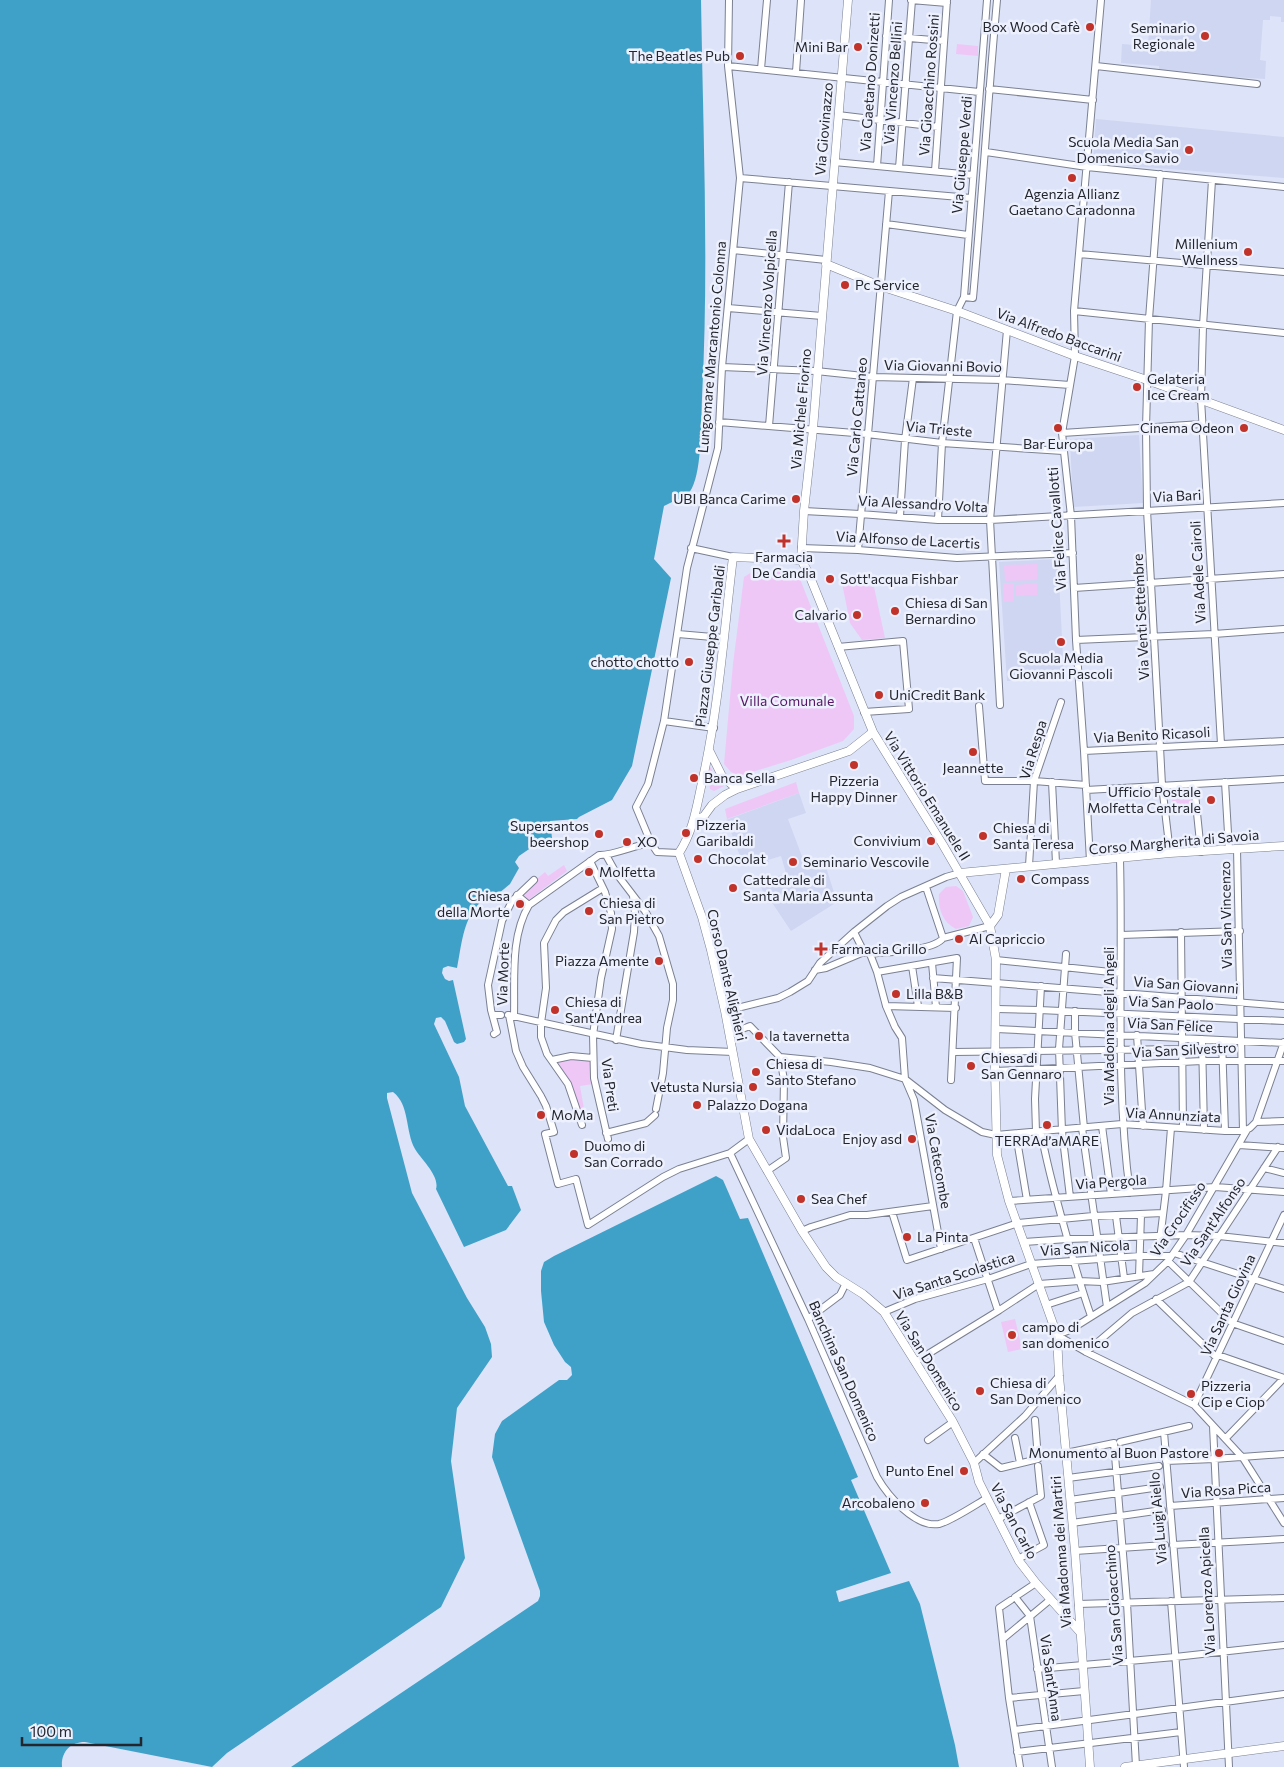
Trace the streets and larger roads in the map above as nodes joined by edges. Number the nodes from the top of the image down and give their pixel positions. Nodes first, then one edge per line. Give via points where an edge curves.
1 (729, 0) edge
2 (767, 0) edge
3 (801, 0) edge
4 (848, 0) edge
5 (889, 0) edge
6 (912, 0) edge
7 (987, 0) edge
8 (997, 0) edge
9 (1101, 0) edge
10 (947, 2) edge
11 (886, 36) junction
12 (909, 38) junction
13 (944, 41) junction
14 (728, 66) junction
15 (1096, 66) junction
16 (761, 68) junction
17 (796, 72) junction
18 (842, 76) junction
19 (883, 81) junction
20 (906, 84) junction
21 (1257, 84) dead end
22 (941, 87) junction
23 (989, 89) junction
24 (979, 92) junction
25 (1093, 100) junction
26 (838, 115) junction
27 (880, 120) junction
28 (903, 123) junction
29 (938, 127) junction
30 (986, 152) junction
31 (834, 162) junction
32 (877, 166) junction
33 (1087, 167) junction
34 (899, 168) junction
35 (935, 171) junction
36 (1160, 174) junction
37 (973, 175) junction
38 (740, 178) junction
39 (1212, 180) junction
40 (789, 182) junction
41 (832, 186) junction
42 (1284, 186) edge
43 (889, 191) junction
44 (971, 198) junction
45 (886, 224) junction
46 (968, 235) junction
47 (733, 250) junction
48 (1079, 254) junction
49 (783, 256) junction
50 (1154, 260) junction
51 (826, 262) junction
52 (1207, 266) junction
53 (1284, 272) edge
54 (880, 286) junction
55 (964, 297) junction
56 (728, 308) junction
57 (957, 311) junction
58 (1074, 311) junction
59 (779, 312) junction
60 (822, 316) junction
61 (1150, 319) junction
62 (1203, 326) junction
63 (1007, 330) junction
64 (1284, 333) edge
65 (1075, 356) junction
66 (722, 367) junction
67 (775, 369) junction
68 (816, 371) junction
69 (873, 377) junction
70 (914, 378) junction
71 (949, 379) junction
72 (1002, 380) junction
73 (1147, 380) junction
74 (1070, 385) junction
75 (1201, 399) junction
76 (719, 422) junction
77 (1202, 424) junction
78 (769, 426) junction
79 (1146, 428) junction
80 (812, 430) junction
81 (1284, 430) edge
82 (1062, 433) junction
83 (867, 434) junction
84 (905, 440) junction
85 (942, 443) junction
86 (996, 446) junction
87 (1063, 451) junction
88 (1284, 503) edge
89 (1208, 507) junction
90 (1147, 510) junction
91 (804, 511) junction
92 (860, 514) junction
93 (900, 516) junction
94 (1071, 516) junction
95 (938, 520) junction
96 (990, 520) junction
97 (691, 548) junction
98 (802, 548) junction
99 (858, 550) junction
100 (1073, 552) junction
101 (990, 556) junction
102 (733, 558) junction
103 (801, 560) junction
104 (1284, 574) edge
105 (1211, 579) junction
106 (1152, 582) junction
107 (1074, 588) junction
108 (1284, 629) edge
109 (678, 634) junction
110 (1214, 634) junction
111 (1155, 636) junction
112 (724, 638) junction
113 (1076, 640) junction
114 (838, 647) junction
115 (1061, 702) dead end
116 (1000, 705) dead end
117 (979, 706) dead end
118 (864, 712) junction
119 (664, 721) junction
120 (714, 728) junction
121 (872, 732) junction
122 (1284, 741) edge
123 (1221, 744) junction
124 (1160, 747) junction
125 (709, 750) junction
126 (1084, 751) junction
127 (1284, 778) edge
128 (1034, 781) junction
129 (1052, 782) junction
130 (1225, 782) junction
131 (1194, 784) junction
132 (1162, 785) junction
133 (737, 788) junction
134 (1086, 788) junction
135 (694, 822) junction
136 (651, 843) junction
137 (1284, 846) edge
138 (1233, 849) junction
139 (1201, 852) junction
140 (1170, 853) junction
141 (679, 854) junction
142 (602, 855) junction
143 (1120, 859) junction
144 (590, 861) junction
145 (1090, 861) junction
146 (1056, 863) junction
147 (1029, 866) junction
148 (1006, 869) junction
149 (960, 873) junction
150 (534, 880) dead end
151 (926, 887) junction
152 (603, 888) junction
153 (517, 895) junction
154 (633, 896) junction
155 (529, 905) junction
156 (990, 926) junction
157 (1240, 931) junction
158 (854, 932) junction
159 (1182, 932) junction
160 (1121, 935) junction
161 (943, 938) junction
162 (867, 953) junction
163 (1066, 954) dead end
164 (996, 960) junction
165 (932, 963) junction
166 (912, 966) junction
167 (1064, 968) junction
168 (815, 970) junction
169 (877, 972) junction
170 (1120, 973) junction
171 (933, 978) junction
172 (957, 980) junction
173 (996, 983) junction
174 (1041, 986) junction
175 (1063, 988) junction
176 (1120, 992) junction
177 (1182, 997) junction
178 (1241, 1002) junction
179 (886, 1006) junction
180 (918, 1006) junction
181 (1284, 1006) edge
182 (936, 1007) junction
183 (956, 1008) junction
184 (997, 1009) junction
185 (1039, 1010) junction
186 (725, 1011) junction
187 (1062, 1011) junction
188 (1075, 1011) junction
189 (1120, 1013) junction
190 (493, 1015) junction
191 (508, 1015) junction
192 (1182, 1017) junction
193 (1241, 1019) junction
194 (1284, 1021) edge
195 (541, 1023) junction
196 (996, 1029) junction
197 (1038, 1031) junction
198 (1060, 1031) junction
199 (1075, 1032) junction
200 (494, 1034) dead end
201 (593, 1034) junction
202 (729, 1034) junction
203 (1120, 1035) junction
204 (1137, 1035) junction
205 (1182, 1037) junction
206 (1202, 1039) junction
207 (616, 1040) junction
208 (1222, 1040) junction
209 (1241, 1041) junction
210 (1284, 1043) edge
211 (665, 1048) junction
212 (1059, 1049) junction
213 (1076, 1049) junction
214 (1120, 1049) junction
215 (1138, 1049) junction
216 (1181, 1049) junction
217 (996, 1050) junction
218 (1038, 1050) junction
219 (733, 1052) junction
220 (953, 1052) junction
221 (780, 1057) junction
222 (593, 1058) junction
223 (552, 1060) junction
224 (1241, 1060) junction
225 (1202, 1061) junction
226 (1223, 1061) junction
227 (1280, 1061) edge
228 (1182, 1063) junction
229 (1138, 1065) junction
230 (1120, 1066) junction
231 (1059, 1068) junction
232 (1078, 1068) junction
233 (1037, 1070) junction
234 (995, 1071) junction
235 (905, 1079) junction
236 (952, 1080) dead end
237 (1284, 1121) edge
238 (1256, 1122) junction
239 (1122, 1124) junction
240 (582, 1125) dead end
241 (1102, 1126) junction
242 (1143, 1126) junction
243 (1083, 1128) junction
244 (1171, 1128) junction
245 (1183, 1128) junction
246 (1062, 1130) junction
247 (1204, 1130) junction
248 (1245, 1130) junction
249 (1225, 1131) junction
250 (1039, 1132) junction
251 (1016, 1134) junction
252 (996, 1135) junction
253 (749, 1139) junction
254 (1239, 1145) junction
255 (1281, 1147) edge
256 (730, 1153) junction
257 (1264, 1168) junction
258 (767, 1171) junction
259 (1284, 1172) edge
260 (1215, 1187) junction
261 (1250, 1190) junction
262 (1166, 1191) junction
263 (1284, 1192) edge
264 (1130, 1193) junction
265 (1111, 1194) junction
266 (1091, 1196) junction
267 (1070, 1197) junction
268 (1056, 1198) junction
269 (1027, 1200) junction
270 (1009, 1201) junction
271 (933, 1206) junction
272 (892, 1212) junction
273 (1163, 1214) junction
274 (1141, 1215) junction
275 (1093, 1216) junction
276 (1116, 1216) junction
277 (1283, 1217) edge
278 (1062, 1219) junction
279 (1018, 1223) junction
280 (802, 1231) junction
281 (1160, 1235) junction
282 (1186, 1235) junction
283 (1141, 1236) junction
284 (1219, 1236) junction
285 (974, 1238) junction
286 (1097, 1238) junction
287 (1119, 1238) junction
288 (1068, 1239) junction
289 (1024, 1242) junction
290 (1272, 1242) junction
291 (1284, 1243) edge
292 (941, 1249) junction
293 (1140, 1256) junction
294 (1158, 1256) junction
295 (1171, 1257) junction
296 (1121, 1258) junction
297 (1099, 1259) junction
298 (1073, 1262) junction
299 (1202, 1263) junction
300 (1031, 1264) junction
301 (1154, 1274) junction
302 (1139, 1276) junction
303 (1124, 1278) junction
304 (988, 1279) junction
305 (1253, 1279) junction
306 (1079, 1281) junction
307 (1102, 1282) junction
308 (1188, 1282) junction
309 (846, 1283) junction
310 (1039, 1284) junction
311 (1284, 1289) edge
312 (1083, 1293) junction
313 (1156, 1299) junction
314 (1046, 1305) junction
315 (1107, 1307) junction
316 (998, 1311) junction
317 (884, 1312) junction
318 (1091, 1316) junction
319 (808, 1319) junction
320 (1232, 1323) junction
321 (1057, 1335) junction
322 (1284, 1341) edge
323 (1086, 1352) junction
324 (1217, 1356) junction
325 (915, 1362) junction
326 (1059, 1376) junction
327 (1284, 1378) edge
328 (1194, 1405) junction
329 (1035, 1420) dead end
330 (953, 1422) junction
331 (1189, 1426) dead end
332 (1213, 1426) junction
333 (1164, 1432) junction
334 (1015, 1438) dead end
335 (1226, 1438) junction
336 (928, 1440) dead end
337 (1117, 1442) junction
338 (1066, 1453) junction
339 (983, 1454) junction
340 (1284, 1454) edge
341 (1243, 1458) junction
342 (1214, 1459) junction
343 (1166, 1461) junction
344 (974, 1463) junction
345 (1020, 1463) junction
346 (1038, 1466) dead end
347 (1159, 1466) dead end
348 (1116, 1471) junction
349 (1068, 1478) junction
350 (1160, 1488) dead end
351 (1118, 1494) junction
352 (987, 1498) junction
353 (1284, 1498) edge
354 (1269, 1499) junction
355 (1070, 1500) junction
356 (1028, 1502) junction
357 (1216, 1503) junction
358 (1170, 1506) junction
359 (1162, 1510) dead end
360 (1120, 1516) junction
361 (998, 1519) junction
362 (1284, 1522) edge
363 (1072, 1523) junction
364 (1284, 1539) edge
365 (1217, 1544) junction
366 (1165, 1545) dead end
367 (1173, 1545) junction
368 (1122, 1548) junction
369 (1075, 1550) junction
370 (1018, 1559) junction
371 (1036, 1583) junction
372 (1013, 1598) junction
373 (1284, 1598) edge
374 (1051, 1599) junction
375 (1220, 1600) junction
376 (1175, 1601) junction
377 (1127, 1603) junction
378 (1078, 1604) junction
379 (1030, 1616) junction
380 (1080, 1632) junction
381 (1004, 1638) junction
382 (1284, 1645) edge
383 (1223, 1651) junction
384 (1175, 1657) junction
385 (1130, 1660) junction
386 (1082, 1665) junction
387 (1037, 1669) junction
388 (1084, 1691) junction
389 (1284, 1694) edge
390 (1041, 1695) junction
391 (1009, 1698) junction
392 (1226, 1702) junction
393 (1179, 1708) junction
394 (1133, 1713) junction
395 (1086, 1720) junction
396 (1046, 1725) junction
397 (1015, 1730) junction
398 (1181, 1732) junction
399 (1135, 1738) junction
400 (1088, 1743) junction
401 (1284, 1746) edge
402 (1049, 1748) junction
403 (1018, 1752) junction
404 (1228, 1754) junction
405 (1184, 1763) edge
406 (1136, 1766) junction
407 (1020, 1767) edge
408 (1052, 1767) edge
409 (1090, 1767) edge
410 (1125, 1767) edge
411 (1229, 1767) edge

1 - 14 street, Lungomare Marcantonio Colonna
2 - 16 street
3 - 17 street
4 - 18 street, Via Giovinazzo
5 - 11 street, Via Gaetano Donizetti
6 - 10 street
6 - 12 street, Via Vincenzo Bellini
7 - 24 street, Via Giuseppe Verdi
8 - 23 street
9 - 15 street, Via Felice Cavallotti
10 - 13 street, Via Gioacchino Rossini
11 - 12 street
11 - 19 street, Via Gaetano Donizetti
12 - 13 street
12 - 20 street, Via Vincenzo Bellini
13 - 22 street, Via Gioacchino Rossini
14 - 16 street
14 - 38 street, Lungomare Marcantonio Colonna
15 - 21 street
15 - 25 street, Via Felice Cavallotti
16 - 17 street
17 - 18 street
18 - 19 street
18 - 26 street, Via Giovinazzo
19 - 20 street
19 - 27 street, Via Gaetano Donizetti
20 - 22 street
20 - 28 street, Via Vincenzo Bellini
22 - 24 street
22 - 29 street, Via Gioacchino Rossini
23 - 25 street
23 - 30 street
24 - 37 street, Via Giuseppe Verdi
25 - 33 street, Via Felice Cavallotti
26 - 27 street
26 - 31 street, Via Giovinazzo
27 - 28 street
27 - 32 street, Via Gaetano Donizetti
28 - 29 street
28 - 34 street, Via Vincenzo Bellini
29 - 35 street, Via Gioacchino Rossini
30 - 33 street
30 - 55 street via 973,298
31 - 32 street
31 - 41 street, Via Giovinazzo
32 - 34 street
33 - 36 street
33 - 48 street, Via Felice Cavallotti
34 - 35 street
35 - 37 street
36 - 39 street
36 - 50 street, Via Venti Settembre
37 - 44 street, Via Giuseppe Verdi
38 - 40 street
38 - 47 street, Lungomare Marcantonio Colonna
39 - 42 street
39 - 52 street, Via Adele Cairoli
40 - 41 street
40 - 49 street, Via Vincenzo Volpicella
41 - 43 street
41 - 51 street, Via Giovinazzo
43 - 44 street
43 - 45 street, Via Carlo Cattaneo
44 - 46 street, Via Giuseppe Verdi
45 - 46 street
45 - 54 street, Via Carlo Cattaneo
46 - 55 street, Via Giuseppe Verdi
47 - 49 street
47 - 56 street, Lungomare Marcantonio Colonna
48 - 50 street
48 - 58 street, Via Felice Cavallotti
49 - 51 street
49 - 59 street, Via Vincenzo Volpicella
50 - 52 street
50 - 61 street, Via Venti Settembre
51 - 54 street, Via Alfredo Baccarini
51 - 60 street, Via Michele Fiorino
52 - 53 street
52 - 62 street, Via Adele Cairoli
54 - 57 street, Via Alfredo Baccarini
54 - 69 street, Via Carlo Cattaneo
55 - 57 street, Via Giuseppe Verdi
56 - 59 street
56 - 66 street, Lungomare Marcantonio Colonna
57 - 63 street, Via Alfredo Baccarini
57 - 71 street, Via Giuseppe Verdi
58 - 61 street
58 - 65 street, Via Felice Cavallotti
59 - 60 street
59 - 67 street, Via Vincenzo Volpicella
60 - 68 street, Via Michele Fiorino
61 - 62 street
61 - 73 street, Via Venti Settembre
62 - 64 street
62 - 75 street, Via Adele Cairoli
63 - 65 street, Via Alfredo Baccarini
63 - 72 street
65 - 73 street, Via Alfredo Baccarini
65 - 74 street, Via Felice Cavallotti
66 - 67 street, Via Giovanni Bovio
66 - 76 street, Lungomare Marcantonio Colonna
67 - 68 street, Via Giovanni Bovio
67 - 78 street, Via Vincenzo Volpicella
68 - 69 street, Via Giovanni Bovio
68 - 80 street, Via Michele Fiorino
69 - 70 street, Via Giovanni Bovio
69 - 83 street, Via Carlo Cattaneo
70 - 71 street, Via Giovanni Bovio
70 - 84 street
71 - 72 street, Via Giovanni Bovio
71 - 85 street, Via Giuseppe Verdi
72 - 74 street, Via Giovanni Bovio
72 - 86 street
73 - 75 street, Via Alfredo Baccarini
73 - 79 street, Via Venti Settembre
74 - 82 street, Via Felice Cavallotti
75 - 77 street, Via Adele Cairoli
75 - 81 street, Via Alfredo Baccarini
76 - 78 street, Via Trieste
76 - 97 street, Lungomare Marcantonio Colonna via 718,448
77 - 79 street
77 - 89 street, Via Adele Cairoli
78 - 80 street, Via Trieste
79 - 82 street
79 - 90 street, Via Venti Settembre
80 - 83 street, Via Trieste
80 - 91 street, Via Michele Fiorino
82 - 87 street, Via Felice Cavallotti
83 - 84 street, Via Trieste
83 - 92 street, Via Carlo Cattaneo
84 - 85 street, Via Trieste
84 - 93 street
85 - 86 street, Via Trieste
85 - 95 street, Via Giuseppe Verdi
86 - 87 street, Via Trieste
86 - 96 street
87 - 94 street, Via Felice Cavallotti
88 - 89 street, Via Bari
89 - 90 street, Via Bari
89 - 105 street, Via Adele Cairoli
90 - 94 street, Via Bari
90 - 106 street, Via Venti Settembre
91 - 92 street, Via Alessandro Volta
91 - 98 street, Via Michele Fiorino
92 - 93 street, Via Alessandro Volta
92 - 99 street, Via Carlo Cattaneo
93 - 95 street, Via Alessandro Volta
94 - 96 street, Via Alessandro Volta
94 - 100 street, Via Felice Cavallotti
95 - 96 street, Via Alessandro Volta
96 - 101 street
97 - 102 street
97 - 109 street, Lungomare Marcantonio Colonna
98 - 99 street, Via Alfonso de Lacertis
98 - 103 street, Via Michele Fiorino
99 - 101 street, Via Alfonso de Lacertis via 957,558
100 - 101 street, Via Alfonso de Lacertis
100 - 107 street, Via Felice Cavallotti
101 - 116 street
102 - 103 street, Piazza Giuseppe Garibaldi
102 - 112 street, Piazza Giuseppe Garibaldi
103 - 114 street
104 - 105 street
105 - 106 street
105 - 110 street, Via Adele Cairoli
106 - 107 street
106 - 111 street, Via Venti Settembre
107 - 113 street, Via Felice Cavallotti
108 - 110 street
109 - 112 street
109 - 119 street, Lungomare Marcantonio Colonna
110 - 111 street
110 - 123 street, Via Adele Cairoli
111 - 113 street
111 - 124 street, Via Venti Settembre
112 - 120 street, Piazza Giuseppe Garibaldi
113 - 126 street, Via Felice Cavallotti
114 - 118 street
114 - 118 street via 903,641 909,709
115 - 128 street, Via Respa
117 - 128 street via 984,781
118 - 121 street
119 - 120 street
119 - 136 street, Lungomare Marcantonio Colonna via 648,784 636,807
120 - 125 street, Piazza Giuseppe Garibaldi
121 - 133 street via 849,750
121 - 149 street, Via Vittorio Emanuele II
122 - 123 street, Via Benito Ricasoli
123 - 124 street, Via Benito Ricasoli
124 - 126 street, Via Benito Ricasoli
124 - 132 street, Via Venti Settembre
125 - 133 street via 722,776
125 - 135 street, Piazza Giuseppe Garibaldi
126 - 134 street, Via Felice Cavallotti
127 - 130 street
128 - 129 street
128 - 147 street, Via Respa
129 - 134 street
129 - 146 street
130 - 131 street
130 - 138 street, Via San Vincenzo
131 - 132 street
131 - 139 street
132 - 134 street
132 - 140 street, Via Venti Settembre
133 - 135 street
134 - 145 street, Via Felice Cavallotti
135 - 141 street
136 - 141 street via 657,852
136 - 142 street
137 - 138 street, Corso Margherita di Savoia
138 - 139 street, Corso Margherita di Savoia
138 - 157 street, Via San Vincenzo
139 - 140 street, Corso Margherita di Savoia
140 - 143 street, Corso Margherita di Savoia
141 - 186 street, Corso Dante Alighieri via 702,918
142 - 144 street
142 - 154 street
143 - 145 street, Corso Margherita di Savoia
143 - 160 street, Via Madonna degli Angeli
144 - 152 street, Via Preti
144 - 155 street
145 - 146 street, Corso Margherita di Savoia
146 - 147 street, Corso Margherita di Savoia
147 - 148 street, Corso Margherita di Savoia
148 - 149 street, Corso Margherita di Savoia
148 - 156 street via 998,914
149 - 151 street
149 - 156 street, Via Vittorio Emanuele II
150 - 153 street
151 - 158 street via 901,897
151 - 161 street
152 - 195 street via 564,912 547,933 544,943 546,988
152 - 201 street, Via Preti via 612,929
153 - 155 street
153 - 190 street via 502,921 488,985
154 - 207 street via 634,932
154 - 211 street via 659,936 670,972 672,1000
155 - 191 street, Via Morte via 517,933
156 - 161 street
156 - 164 street, Via Madonna dei Martiri
157 - 159 street
157 - 178 street, Via San Vincenzo
158 - 162 street, Via Catecombe
158 - 168 street
159 - 160 street
159 - 177 street
160 - 170 street, Via Madonna degli Angeli
161 - 162 street via 928,946
162 - 168 street
162 - 169 street, Via Catecombe
163 - 167 street
164 - 167 street
164 - 173 street, Via Madonna dei Martiri
165 - 166 street
165 - 171 street
165 - 172 street via 957,958
166 - 169 street
166 - 180 street
167 - 170 street
167 - 175 street
168 - 186 street via 808,980 778,998
169 - 179 street, Via Catecombe
170 - 176 street, Via Madonna degli Angeli
171 - 172 street, Via San Giovanni
171 - 182 street
172 - 173 street, Via San Giovanni
172 - 183 street
173 - 174 street, Via San Giovanni
173 - 184 street, Via Madonna dei Martiri
174 - 175 street, Via San Giovanni
174 - 185 street
175 - 176 street, Via San Giovanni
175 - 187 street
176 - 177 street, Via San Giovanni
176 - 189 street, Via Madonna degli Angeli
177 - 178 street, Via San Giovanni
177 - 192 street
178 - 181 street, Via San Giovanni
178 - 193 street, Via San Vincenzo
179 - 180 street
179 - 235 street, Via Catecombe via 902,1038
180 - 182 street
182 - 183 street
183 - 220 street
184 - 185 street, Via San Paolo
184 - 196 street, Via Madonna dei Martiri
185 - 187 street, Via San Paolo
185 - 197 street
186 - 202 street, Corso Dante Alighieri
187 - 188 street, Via San Paolo
187 - 198 street
188 - 189 street, Via San Paolo
188 - 199 street
189 - 192 street, Via San Paolo
189 - 203 street, Via Madonna degli Angeli
190 - 191 street
190 - 200 street via 497,1032
191 - 195 street
191 - 256 street, Via Morte via 516,1051 546,1106 554,1132 545,1134 558,1184 576,1180 588,1225 663,1177
192 - 193 street, Via San Paolo
192 - 205 street
193 - 194 street, Via San Paolo
193 - 209 street, Via San Vincenzo
195 - 201 street
195 - 223 street via 544,1048
196 - 197 street, Via San Felice
196 - 217 street, Via Madonna dei Martiri
197 - 198 street, Via San Felice
197 - 218 street
198 - 199 street, Via San Felice
198 - 212 street
199 - 203 street, Via San Felice
199 - 213 street
201 - 207 street
201 - 222 street, Via Preti
202 - 219 street, Corso Dante Alighieri
202 - 221 street via 750,1026
203 - 204 street, Via San Felice
203 - 214 street, Via Madonna degli Angeli
204 - 205 street, Via San Felice
204 - 215 street
205 - 206 street, Via San Felice
205 - 216 street
206 - 208 street, Via San Felice
206 - 225 street
207 - 211 street
208 - 209 street, Via San Felice
208 - 226 street
209 - 210 street, Via San Felice
209 - 224 street, Via San Vincenzo
210 - 227 street
211 - 219 street
211 - 222 street, Via Preti via 655,1112 646,1123 607,1136 594,1078
212 - 213 street
212 - 218 street
212 - 231 street
213 - 214 street
213 - 232 street
214 - 215 street
214 - 230 street, Via Madonna degli Angeli
215 - 216 street
215 - 229 street
216 - 228 street
217 - 218 street
217 - 220 street
217 - 234 street, Via Madonna dei Martiri
218 - 233 street
219 - 253 street, Corso Dante Alighieri
220 - 236 street
221 - 235 street via 870,1068
221 - 258 street via 784,1080 786,1158
222 - 223 street via 571,1056
223 - 240 street via 568,1084
224 - 226 street, Via San Silvestro
224 - 227 street, Via San Silvestro
224 - 248 street, Via San Vincenzo
225 - 226 street, Via San Silvestro
225 - 228 street, Via San Silvestro
225 - 247 street
226 - 249 street
227 - 238 street
228 - 229 street, Via San Silvestro
228 - 245 street
229 - 230 street, Via San Silvestro
229 - 242 street
230 - 232 street, Via San Silvestro
230 - 239 street, Via Madonna degli Angeli
231 - 232 street, Via San Silvestro
231 - 233 street, Via San Silvestro
231 - 246 street
232 - 243 street
233 - 234 street, Via San Silvestro
233 - 250 street
234 - 252 street, Via Madonna dei Martiri
235 - 252 street via 945,1110 982,1132
235 - 271 street, Via Catecombe via 914,1100
237 - 238 street
238 - 248 street
239 - 241 street, Via Annunziata
239 - 242 street, Via Annunziata
239 - 264 street, Via Madonna degli Angeli
241 - 243 street, Via Annunziata
241 - 265 street
242 - 244 street, Via Annunziata
243 - 246 street, Via Annunziata
243 - 266 street
244 - 245 street, Via Annunziata
244 - 262 street
245 - 247 street, Via Annunziata
246 - 250 street, Via Annunziata
246 - 267 street
247 - 249 street, Via Annunziata
248 - 249 street, Via Annunziata
248 - 254 street, Via Crocifisso
250 - 251 street, Via Annunziata
250 - 268 street
251 - 252 street, Via Annunziata
251 - 269 street
252 - 270 street, Via Madonna dei Martiri
253 - 256 street
253 - 258 street, Via San Domenico
254 - 255 street
254 - 260 street, Via Crocifisso
255 - 257 street, Via Sant'Alfonso
256 - 319 street, Banchina San Domenico
257 - 259 street
257 - 261 street, Via Sant'Alfonso
258 - 280 street, Via San Domenico
260 - 261 street, Via Pergola
260 - 262 street, Via Pergola
260 - 282 street, Via Crocifisso
261 - 263 street, Via Pergola
261 - 284 street, Via Sant'Alfonso
262 - 264 street, Via Pergola
262 - 273 street
264 - 265 street, Via Pergola
265 - 266 street, Via Pergola
266 - 267 street, Via Pergola
266 - 275 street
267 - 268 street, Via Pergola
268 - 269 street, Via Pergola
268 - 278 street
269 - 270 street, Via Pergola
270 - 279 street, Via Madonna dei Martiri
271 - 272 street
271 - 292 street, Via Catecombe
272 - 280 street via 850,1215
272 - 292 street via 907,1260
273 - 274 street
273 - 281 street
274 - 276 street
274 - 283 street
275 - 276 street
275 - 278 street
275 - 286 street
276 - 287 street
277 - 290 street, Via Santa Giovina
278 - 279 street
278 - 288 street
279 - 285 street
279 - 289 street, Via Madonna dei Martiri
280 - 309 street, Via San Domenico via 826,1267
281 - 282 street
281 - 283 street
281 - 294 street
282 - 284 street
282 - 295 street, Via Crocifisso
283 - 287 street
283 - 293 street
284 - 290 street
284 - 299 street, Via Sant'Alfonso
285 - 292 street
285 - 304 street
286 - 287 street
286 - 288 street
286 - 297 street
287 - 296 street
288 - 289 street
288 - 298 street
289 - 300 street, Via Madonna dei Martiri
290 - 291 street
290 - 305 street, Via Santa Giovina
293 - 294 street, Via San Nicola
293 - 296 street, Via San Nicola
293 - 302 street
294 - 295 street, Via San Nicola
295 - 299 street, Via San Nicola
295 - 301 street, Via Crocifisso
295 - 308 street
296 - 297 street, Via San Nicola
296 - 303 street
297 - 298 street, Via San Nicola
297 - 307 street
298 - 300 street, Via San Nicola
298 - 306 street
299 - 305 street, Via San Nicola
299 - 308 street, Via Sant'Alfonso
300 - 304 street, Via Santa Scolastica
300 - 310 street, Via Madonna dei Martiri
301 - 302 street
301 - 315 street, Via Crocifisso
302 - 303 street
303 - 307 street
304 - 316 street
304 - 317 street, Via Santa Scolastica
305 - 311 street, Via San Nicola
305 - 320 street, Via Santa Giovina
306 - 307 street
306 - 310 street
306 - 312 street
307 - 315 street
308 - 313 street, Via Sant'Alfonso
308 - 320 street
309 - 317 street, Via San Domenico
309 - 319 street via 840,1296
310 - 314 street, Via Madonna dei Martiri
310 - 316 street
312 - 314 street
312 - 318 street
313 - 323 street, Via Sant'Alfonso via 1132,1313
313 - 324 street
314 - 321 street, Via Madonna dei Martiri
315 - 318 street, Via Crocifisso
316 - 325 street
317 - 325 street, Via San Domenico
318 - 321 street, Via Crocifisso
319 - 352 street, Banchina San Domenico via 877,1477 893,1501 918,1519 929,1524 941,1524
320 - 322 street
320 - 324 street, Via Santa Giovina
321 - 323 street
321 - 326 street, Via Madonna dei Martiri
323 - 328 street
324 - 327 street
324 - 328 street, Via Santa Giovina
325 - 330 street, Via San Domenico
326 - 338 street, Via Madonna dei Martiri
326 - 339 street via 1025,1416
327 - 335 street
328 - 332 street
329 - 345 street via 1038,1459
330 - 336 street
330 - 344 street, Via San Domenico
331 - 333 street
332 - 335 street
332 - 342 street, Via Lorenzo Apicella
333 - 337 street
333 - 343 street, Via Luigi Aiello
334 - 345 street
335 - 341 street
337 - 338 street
337 - 348 street, Via San Gioacchino
338 - 349 street, Via Madonna dei Martiri
339 - 344 street
339 - 345 street via 1001,1468
340 - 341 street
341 - 342 street
341 - 354 street
342 - 343 street
342 - 357 street, Via Lorenzo Apicella
343 - 358 street, Via Luigi Aiello
344 - 352 street, Via San Carlo
346 - 356 street via 1040,1496
347 - 348 street
348 - 349 street
348 - 351 street, Via San Gioacchino
349 - 355 street, Via Madonna dei Martiri
350 - 351 street
351 - 355 street
351 - 360 street, Via San Gioacchino
352 - 361 street, Via San Carlo
353 - 354 street, Via Rosa Picca
354 - 357 street, Via Rosa Picca
354 - 362 street
355 - 363 street, Via Madonna dei Martiri
356 - 361 street
356 - 370 street via 1044,1545
357 - 358 street, Via Rosa Picca
357 - 365 street, Via Lorenzo Apicella
358 - 367 street, Via Luigi Aiello
359 - 360 street
360 - 363 street
360 - 368 street, Via San Gioacchino
361 - 370 street, Via San Carlo
363 - 369 street, Via Madonna dei Martiri
364 - 365 street
365 - 367 street
365 - 375 street, Via Lorenzo Apicella
366 - 368 street
367 - 376 street, Via Luigi Aiello
368 - 369 street
368 - 377 street, Via San Gioacchino
369 - 378 street, Via Madonna dei Martiri
370 - 371 street, Via San Carlo
371 - 372 street
371 - 374 street, Via San Carlo
372 - 379 street, Via Sant'Anna
372 - 381 street via 999,1608
373 - 375 street
374 - 379 street
374 - 380 street, Via San Carlo
375 - 376 street
375 - 383 street, Via Lorenzo Apicella
376 - 377 street
376 - 384 street, Via Luigi Aiello
377 - 378 street
377 - 385 street, Via San Gioacchino
378 - 380 street, Via Madonna dei Martiri
379 - 381 street
379 - 387 street, Via Sant'Anna
380 - 386 street, Via Madonna dei Martiri
381 - 391 street
382 - 383 street
383 - 384 street
383 - 392 street, Via Lorenzo Apicella
384 - 385 street
384 - 393 street, Via Luigi Aiello
385 - 386 street
385 - 394 street, Via San Gioacchino
386 - 387 street
386 - 388 street, Via Madonna dei Martiri
387 - 390 street, Via Sant'Anna
388 - 390 street
388 - 395 street, Via Madonna dei Martiri
389 - 392 street
390 - 391 street
390 - 396 street, Via Sant'Anna
391 - 397 street
392 - 393 street
392 - 404 street, Via Lorenzo Apicella
393 - 394 street
393 - 398 street, Via Luigi Aiello
394 - 395 street
394 - 399 street, Via San Gioacchino
395 - 396 street
395 - 400 street, Via Madonna dei Martiri
396 - 397 street
396 - 402 street, Via Sant'Anna
397 - 403 street
398 - 399 street
398 - 405 street, Via Luigi Aiello
399 - 400 street
399 - 406 street, Via San Gioacchino
400 - 402 street
400 - 409 street, Via Madonna dei Martiri
401 - 404 street
402 - 403 street
402 - 408 street, Via Sant'Anna
403 - 407 street
404 - 405 street
404 - 411 street, Via Lorenzo Apicella
405 - 406 street
406 - 410 street

